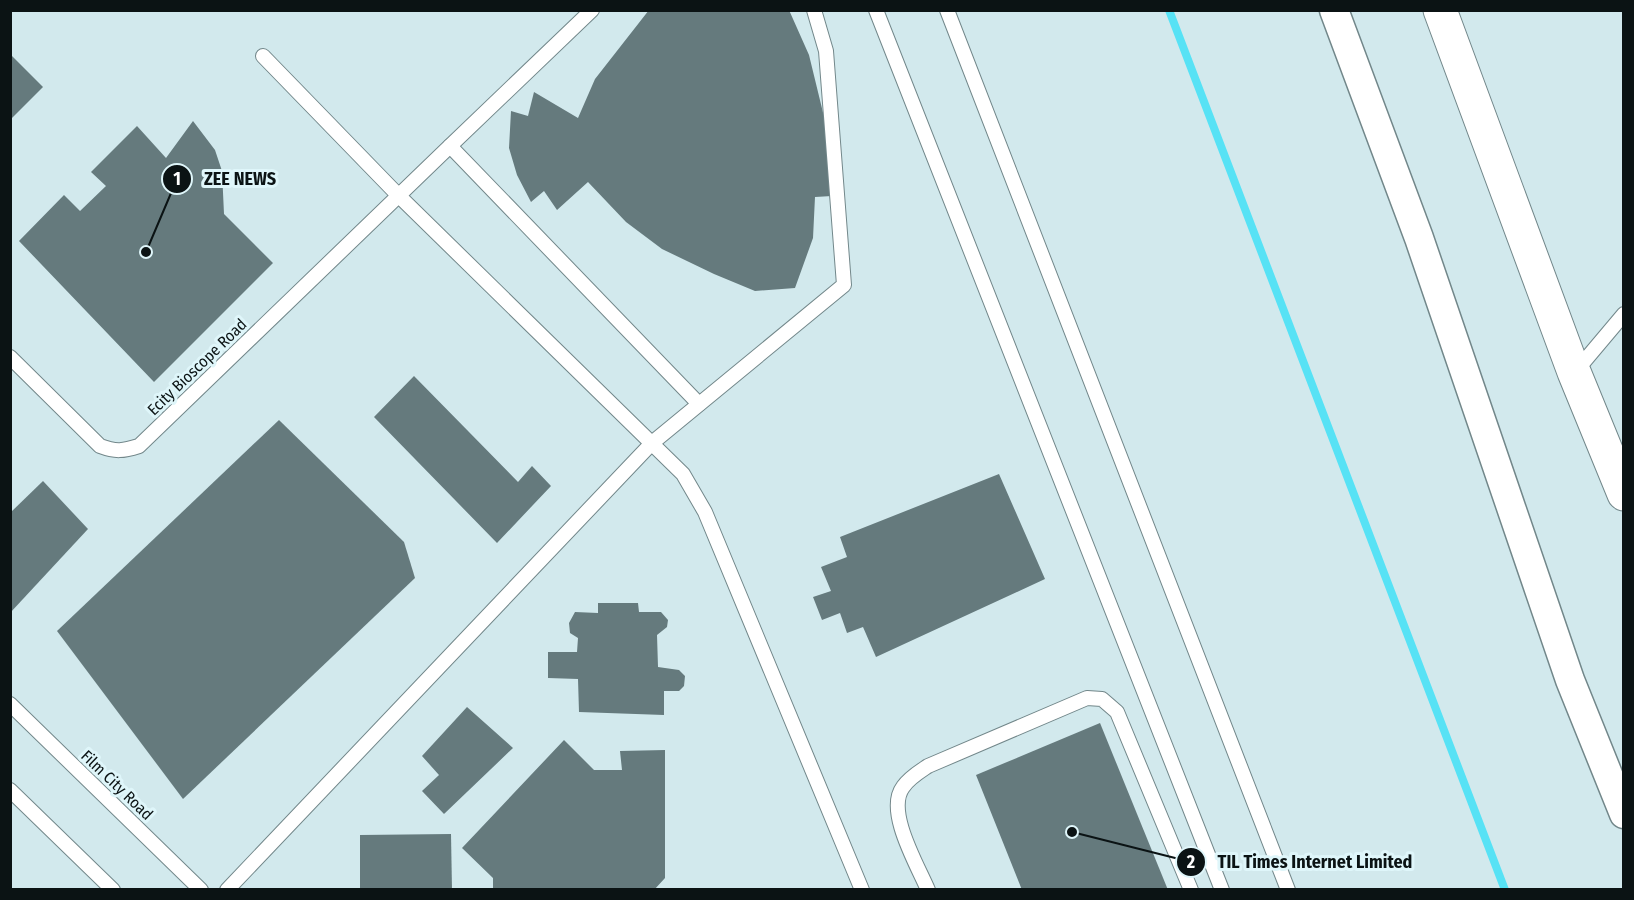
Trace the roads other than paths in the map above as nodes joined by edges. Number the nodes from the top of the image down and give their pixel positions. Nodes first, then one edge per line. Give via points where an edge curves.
1 (592, 10) edge
2 (814, 10) edge
3 (876, 10) edge
4 (947, 10) edge
5 (1334, 10) edge
6 (1440, 10) edge
7 (263, 56) dead end
8 (450, 146) junction
9 (398, 195) junction
10 (1623, 314) edge
11 (10, 357) edge
12 (1574, 372) junction
13 (699, 404) junction
14 (652, 443) junction
15 (1623, 494) edge
16 (10, 704) edge
17 (10, 790) edge
18 (1623, 814) edge
19 (856, 887) edge
20 (113, 890) edge
21 (201, 890) edge
22 (226, 890) edge
23 (928, 890) edge
24 (1191, 890) edge
25 (1222, 890) edge
26 (1288, 890) edge

1 - 8 lane, Ecity Bioscope Road
2 - 13 lane via 826,51 844,285
3 - 25 lane
4 - 26 lane
5 - 18 street via 1419,238 1570,680
6 - 12 street
7 - 9 lane
8 - 9 lane, Ecity Bioscope Road
8 - 13 lane
9 - 11 lane, Ecity Bioscope Road via 139,446 114,451 100,446
9 - 14 lane
10 - 12 lane
12 - 15 street
13 - 14 lane
14 - 19 lane via 683,474 705,512
14 - 22 lane
16 - 21 lane, Film City Road
17 - 20 lane
23 - 24 lane via 899,820 898,798 903,788 928,766 1087,698 1102,699 1117,712

